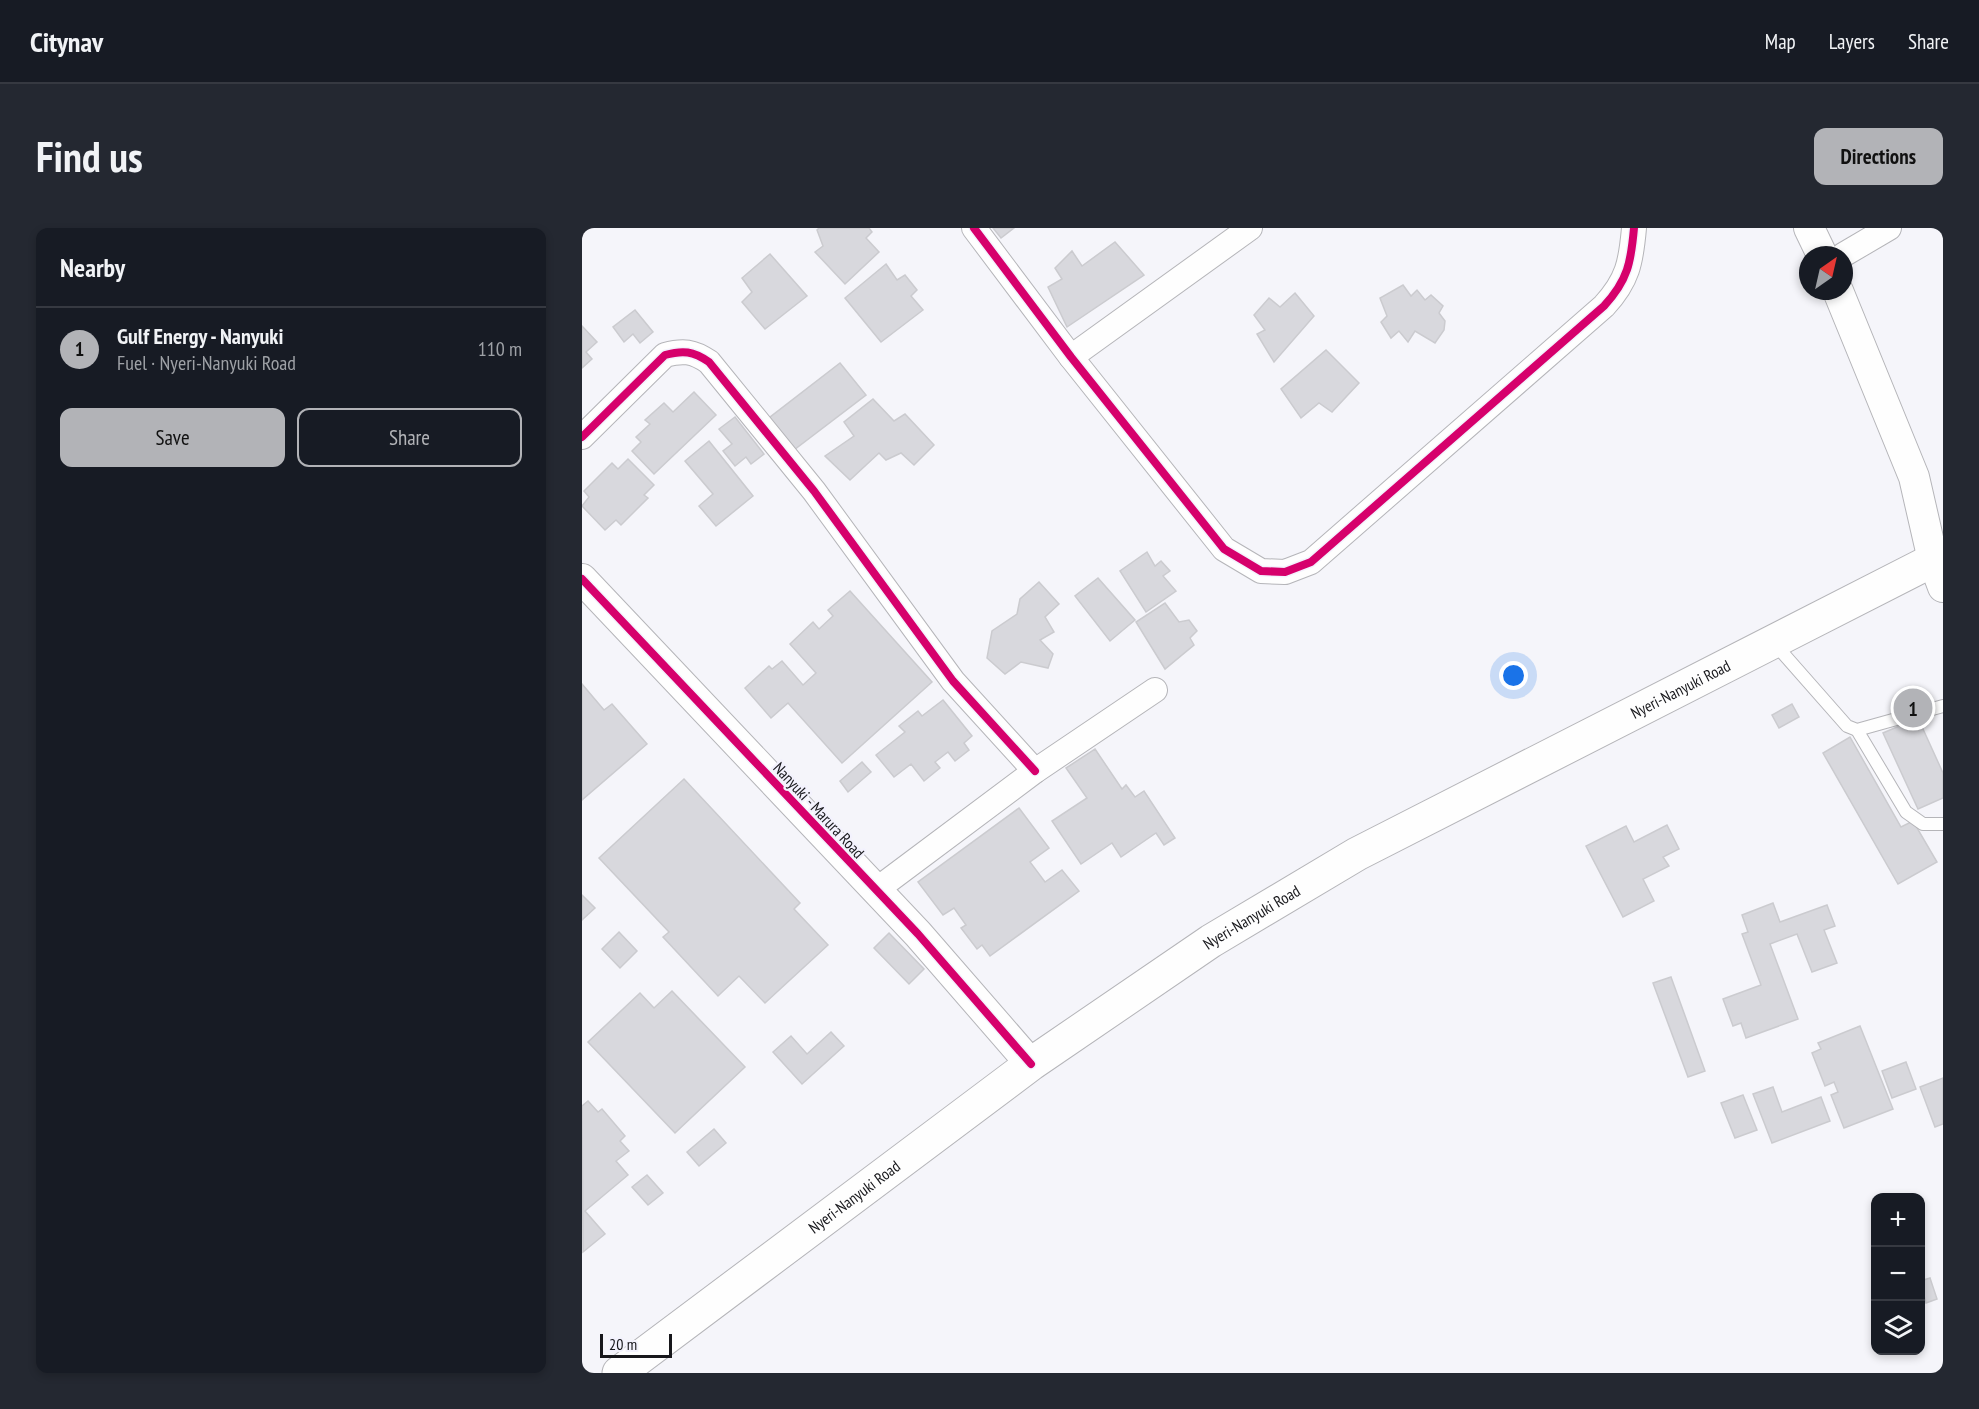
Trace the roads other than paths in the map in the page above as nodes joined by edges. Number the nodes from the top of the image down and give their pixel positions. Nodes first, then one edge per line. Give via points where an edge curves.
1 (974, 228) edge
2 (1250, 228) edge
3 (1634, 228) edge
4 (1809, 228) edge
5 (1889, 228) edge
6 (1818, 246) edge
7 (1853, 249) edge
8 (1842, 300) edge
9 (1071, 357) junction
10 (582, 438) edge
11 (1940, 567) edge
12 (582, 579) edge
13 (1774, 644) junction
14 (1155, 690) dead end
15 (1943, 706) edge
16 (1857, 730) junction
17 (1035, 771) junction
18 (1943, 824) edge
19 (876, 890) junction
20 (1031, 1064) junction
21 (619, 1373) edge

1 - 9 street
2 - 9 street
3 - 9 street via 1628,272 1620,289 1604,306 1311,562 1286,572 1261,571 1224,549
4 - 6 street
5 - 7 street
8 - 11 street via 1914,477
10 - 17 street via 665,355 694,352 708,362 814,491 953,681
11 - 13 highway, Nyeri-Nanyuki Road
12 - 19 street, Nanyuki - Marura Road
13 - 16 lane via 1847,726
13 - 20 highway, Nyeri-Nanyuki Road via 1357,854 1211,941
14 - 17 street
15 - 16 lane
16 - 18 lane via 1906,812 1923,824
17 - 19 street
19 - 20 street, Nanyuki - Marura Road
20 - 21 highway, Nyeri-Nanyuki Road

